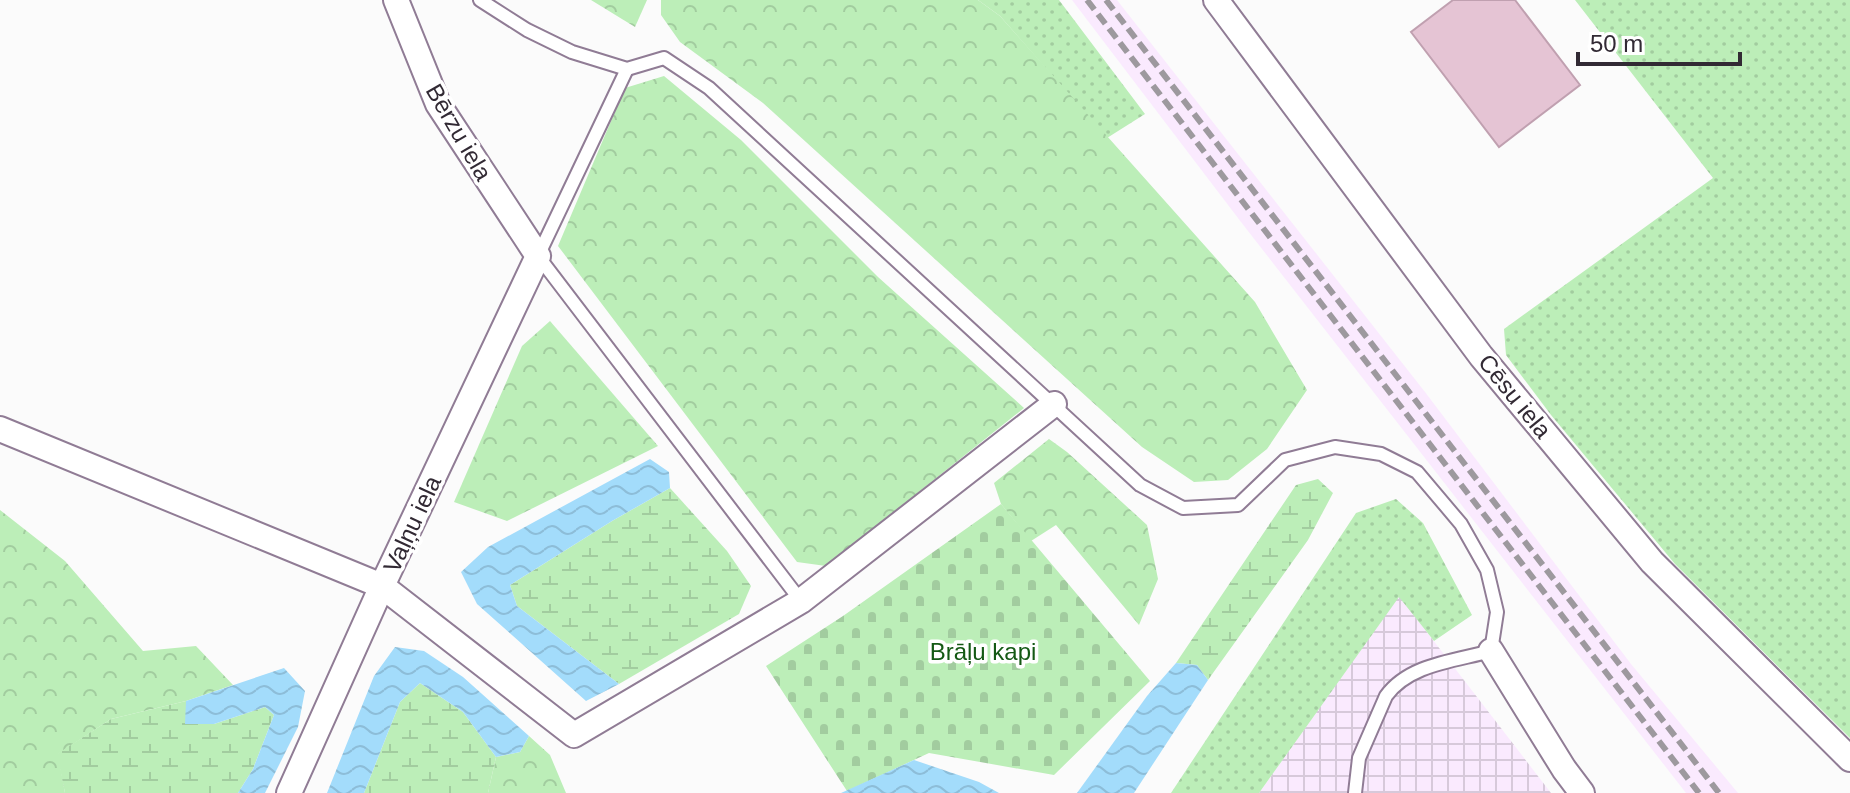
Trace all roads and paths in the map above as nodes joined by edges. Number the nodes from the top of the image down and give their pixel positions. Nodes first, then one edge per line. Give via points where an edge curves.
1 (396, 0) edge
2 (480, 0) edge
3 (1216, 0) edge
4 (627, 69) junction
5 (538, 256) junction
6 (1054, 404) junction
7 (0, 429) edge
8 (382, 586) junction
9 (801, 601) junction
10 (1491, 651) junction
11 (1850, 759) edge
12 (289, 793) edge
13 (1355, 793) edge
14 (1582, 793) edge

1 - 5 street, Bērzu iela via 438,104
2 - 4 lane via 572,52
3 - 11 street, Cēsu iela via 1481,356 1652,562
4 - 5 lane
4 - 6 lane via 664,58 709,88
5 - 8 street, Vaļņu iela
5 - 9 lane
6 - 9 street
6 - 10 lane via 1140,485 1183,508 1238,505 1285,460 1335,447 1381,454 1417,472 1461,524 1487,570 1497,612
7 - 8 street
8 - 9 street via 574,735
8 - 12 street, Vaļņu iela
10 - 13 lane via 1411,672 1392,688 1359,758
10 - 14 street

